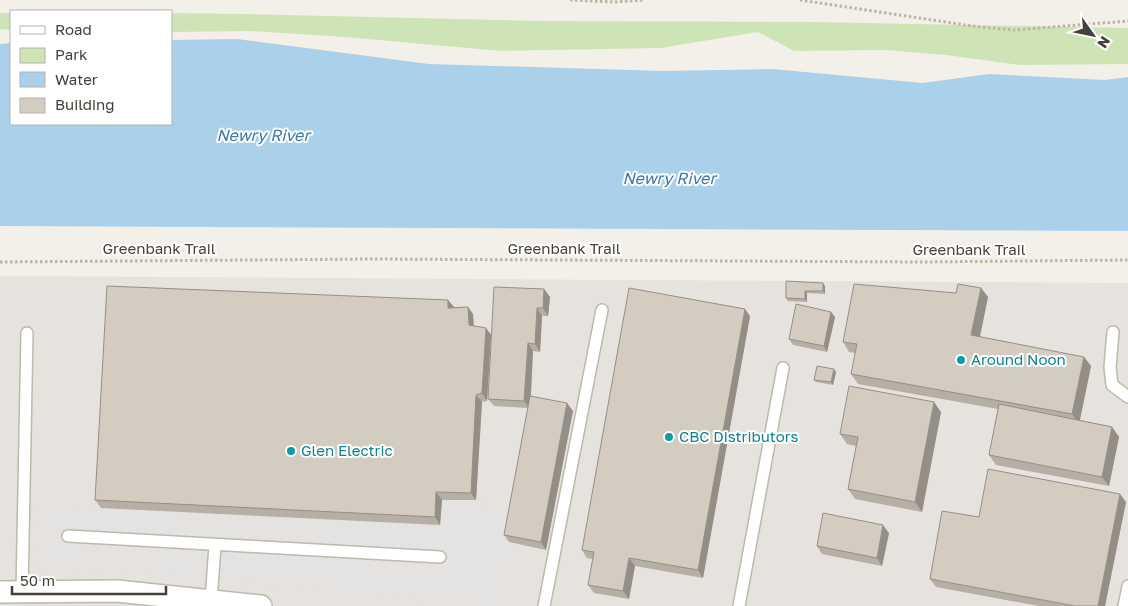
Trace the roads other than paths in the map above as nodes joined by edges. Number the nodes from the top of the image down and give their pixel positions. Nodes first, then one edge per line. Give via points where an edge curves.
1 (602, 310) dead end
2 (1113, 332) dead end
3 (28, 333) dead end
4 (783, 368) dead end
5 (1128, 398) edge
6 (68, 536) dead end
7 (215, 546) junction
8 (440, 557) dead end
9 (1128, 586) edge
10 (0, 592) edge
11 (22, 592) junction
12 (210, 601) junction
13 (261, 606) edge
14 (544, 606) edge
15 (739, 606) edge
16 (1124, 606) edge

1 - 14 lane
2 - 5 lane via 1112,385
3 - 11 lane
4 - 15 lane
6 - 7 lane
7 - 8 lane
7 - 12 lane
9 - 16 lane
10 - 11 street
11 - 12 street via 116,591
12 - 13 street

